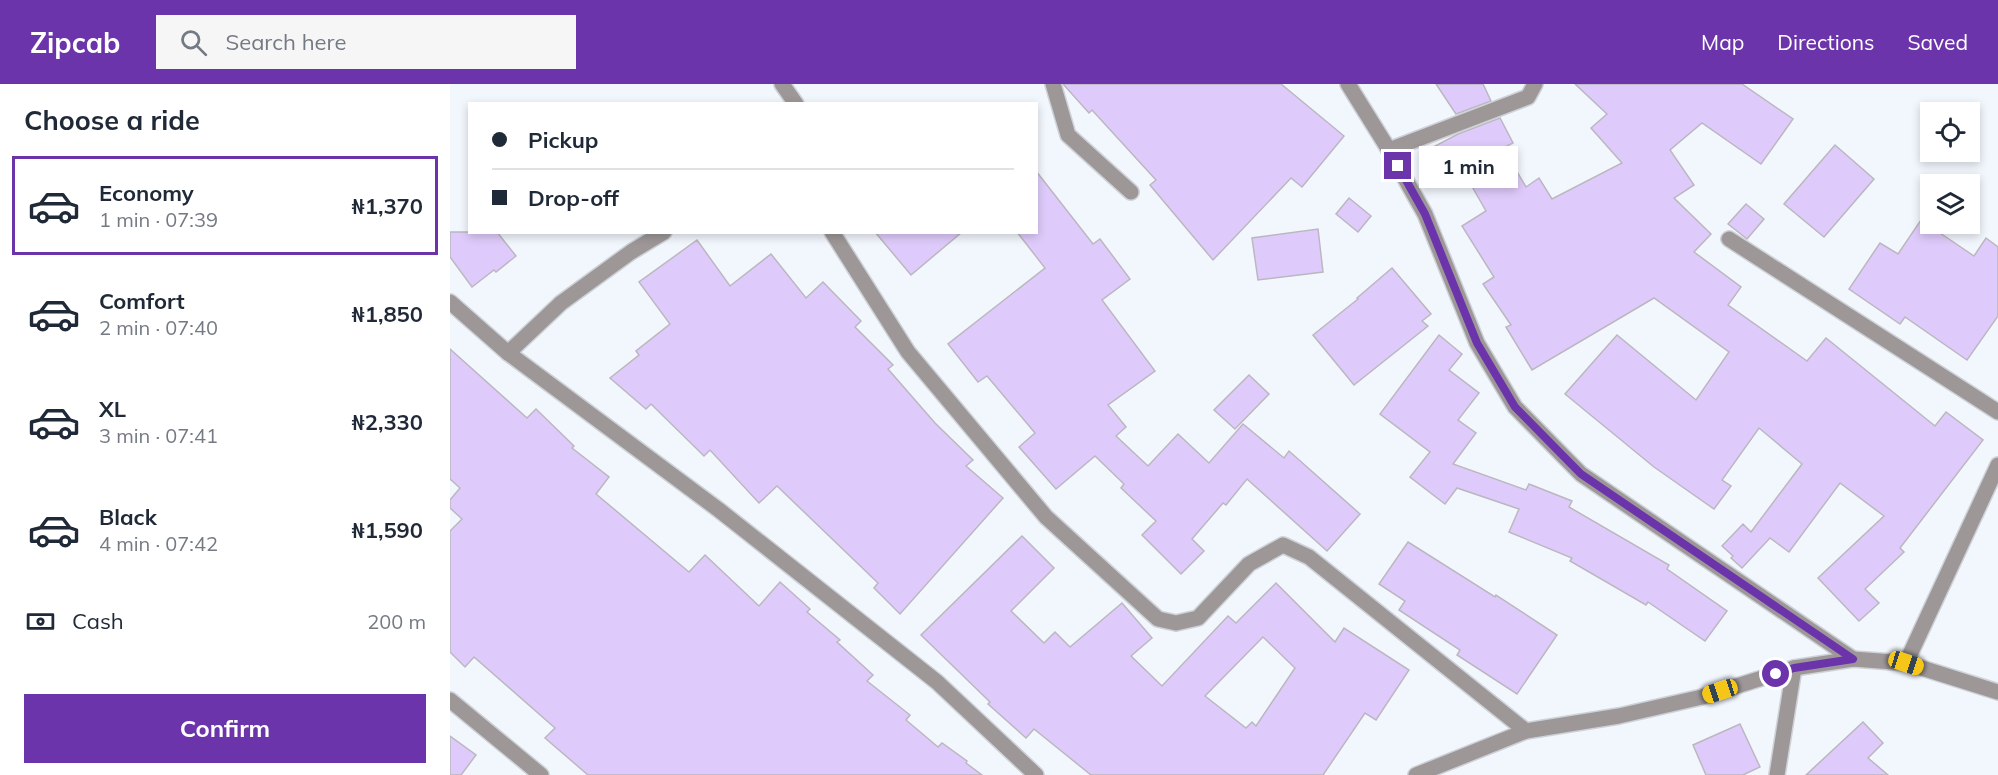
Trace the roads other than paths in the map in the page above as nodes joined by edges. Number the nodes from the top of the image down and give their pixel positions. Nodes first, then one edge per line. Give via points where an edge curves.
1 (782, 84) edge
2 (1053, 84) edge
3 (1348, 84) edge
4 (1535, 84) edge
5 (795, 102) edge
6 (1389, 150) junction
7 (1131, 192) dead end
8 (661, 234) edge
9 (833, 234) edge
10 (1729, 239) dead end
11 (450, 302) edge
12 (508, 353) junction
13 (1998, 412) edge
14 (1998, 465) edge
15 (1853, 659) junction
16 (1906, 663) junction
17 (1794, 668) junction
18 (1998, 693) edge
19 (450, 700) edge
20 (1526, 732) junction
21 (541, 775) edge
22 (1036, 775) edge
23 (1416, 775) edge
24 (1777, 775) edge

1 - 5 street
2 - 7 street via 1068,135
3 - 6 street
4 - 6 street via 1528,97
6 - 15 street via 1425,214 1477,343 1515,407 1581,474
8 - 12 street via 561,303
9 - 20 street via 908,352 1039,507 1158,619 1176,622 1198,618 1249,564 1283,545 1309,558
10 - 13 street
11 - 12 street
12 - 22 street via 719,510 938,682
14 - 16 street
15 - 16 street
15 - 17 street
16 - 18 street
17 - 20 street via 1702,697
17 - 24 street
19 - 21 street
20 - 23 street

